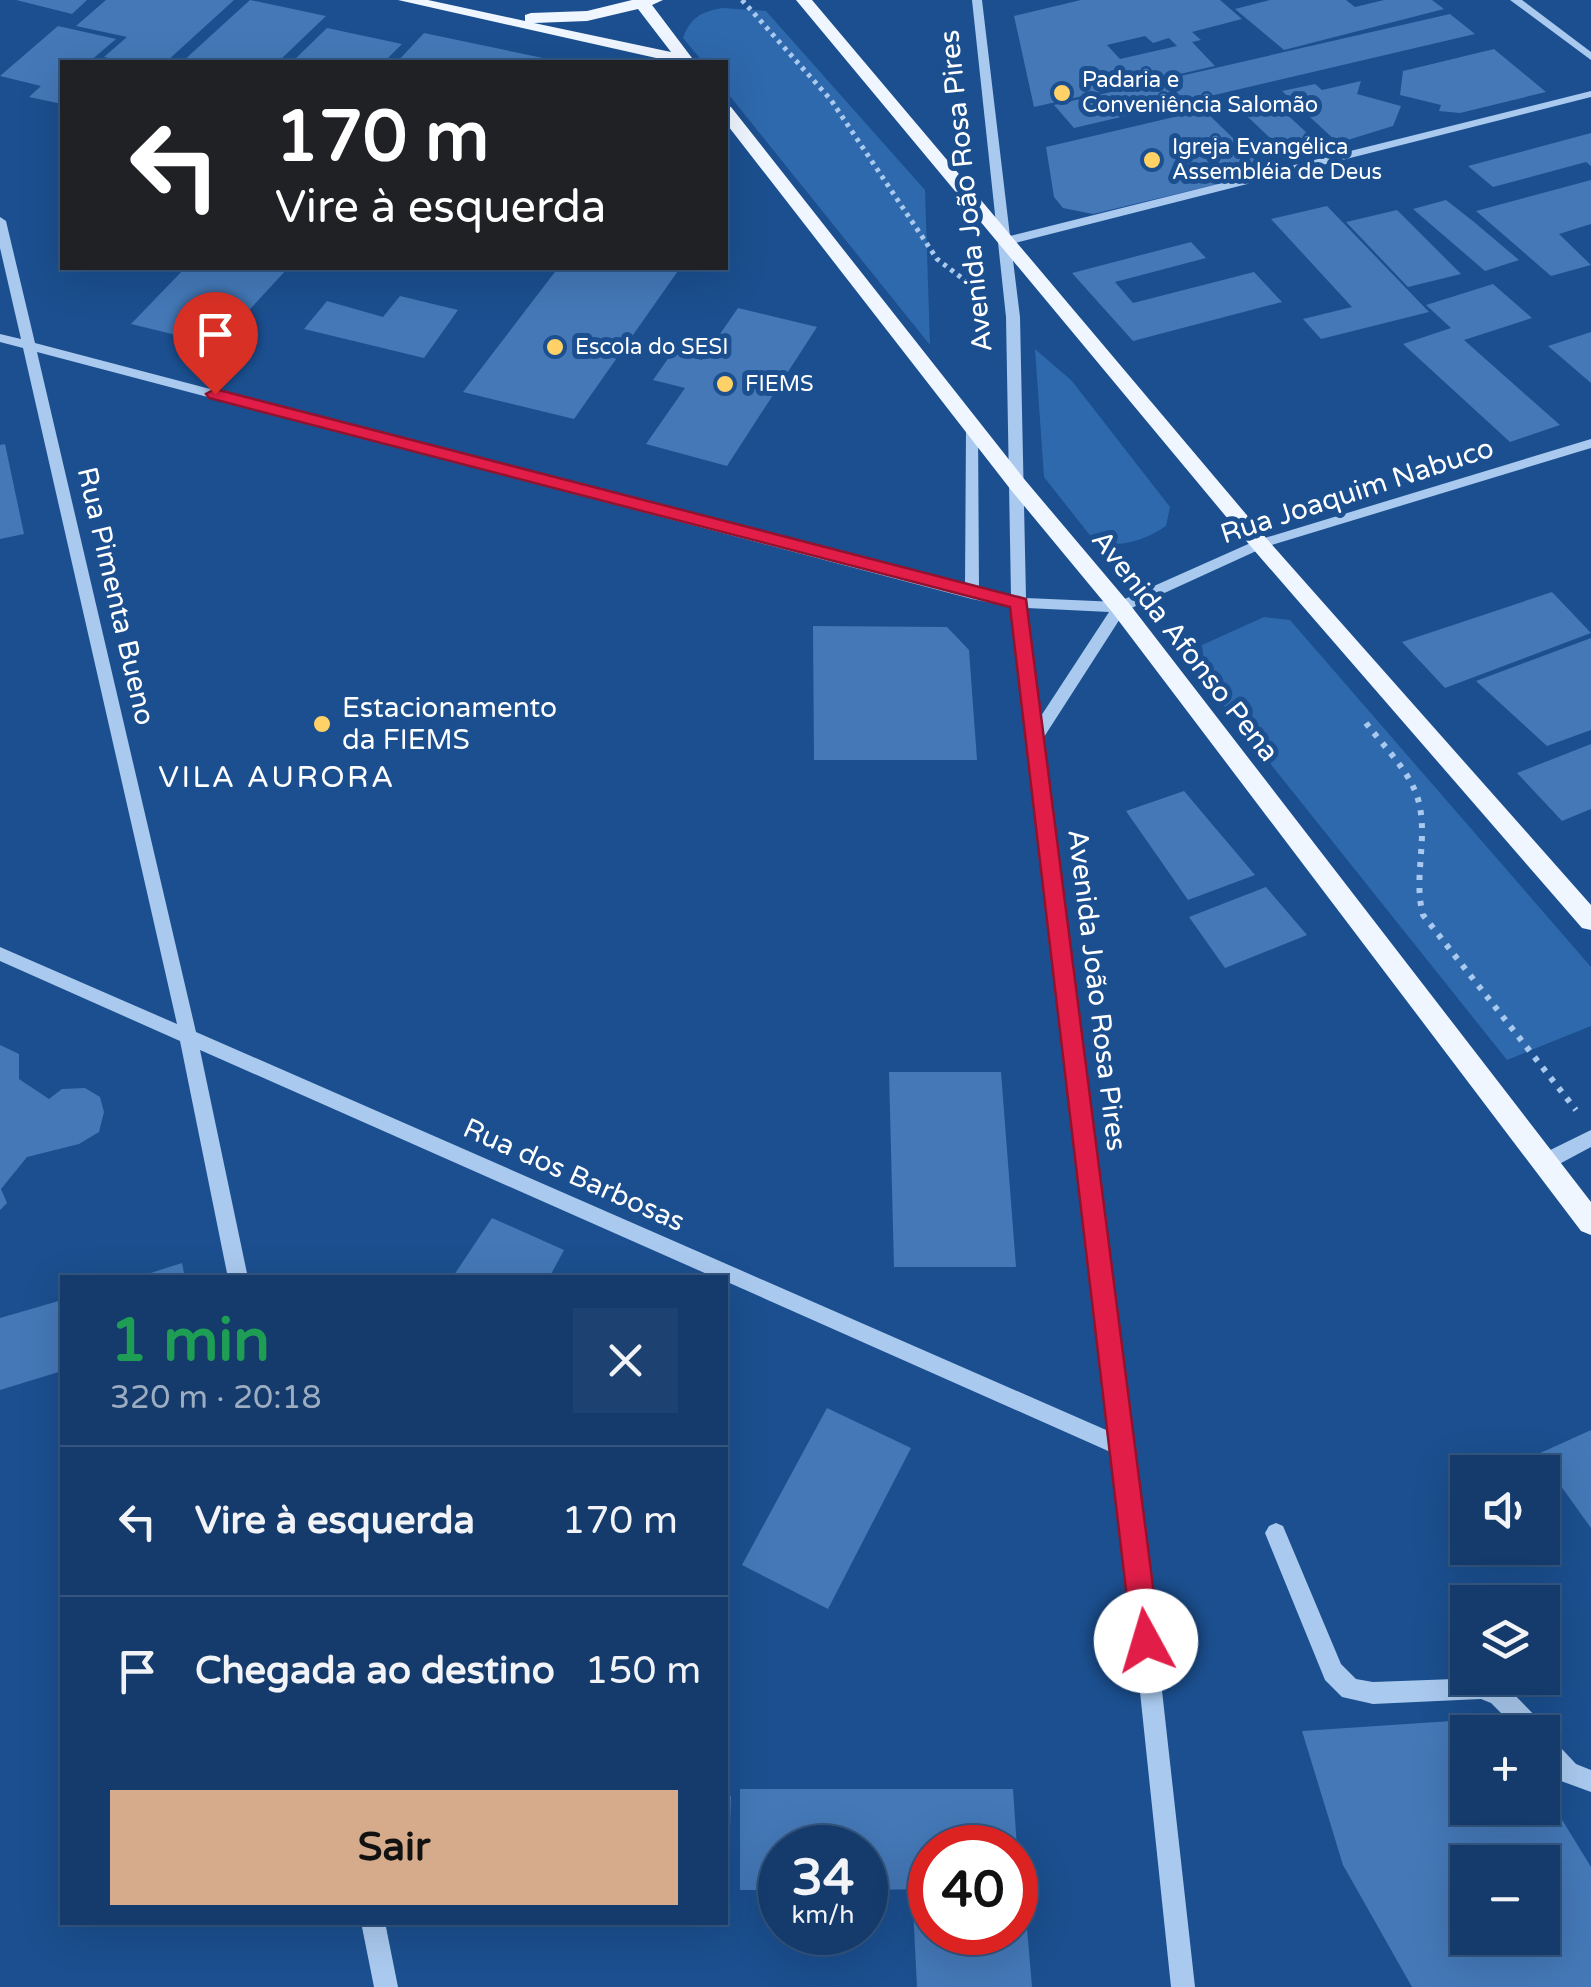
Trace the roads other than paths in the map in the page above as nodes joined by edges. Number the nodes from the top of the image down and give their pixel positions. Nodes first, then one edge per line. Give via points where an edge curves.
1 (406, 0) edge
2 (804, 0) edge
3 (977, 0) edge
4 (1515, 0) edge
5 (646, 1) edge
6 (480, 17) junction
7 (1591, 57) edge
8 (681, 60) edge
9 (685, 60) edge
10 (1591, 94) edge
11 (728, 115) edge
12 (0, 221) edge
13 (1007, 241) junction
14 (0, 338) edge
15 (26, 345) junction
16 (973, 429) junction
17 (1591, 443) edge
18 (1018, 485) junction
19 (1260, 544) junction
20 (972, 594) junction
21 (1020, 603) junction
22 (1120, 607) junction
23 (1035, 738) junction
24 (1591, 921) edge
25 (0, 954) edge
26 (188, 1035) junction
27 (1591, 1138) edge
28 (1543, 1163) junction
29 (1591, 1223) edge
30 (237, 1275) edge
31 (1125, 1448) junction
32 (1276, 1533) dead end
33 (1520, 1715) edge
34 (1560, 1763) edge
35 (1591, 1781) edge
36 (374, 1925) edge
37 (386, 1987) edge
38 (1183, 1987) edge

1 - 6 main road
2 - 13 main road
3 - 13 street, Avenida João Rosa Pires
4 - 7 street
5 - 6 main road via 587,16
5 - 9 main road
6 - 8 main road
10 - 13 street
11 - 16 main road, Avenida Afonso Pena
12 - 15 street, Rua Pimenta Bueno
13 - 18 street, Avenida João Rosa Pires
13 - 19 main road
14 - 15 street
15 - 20 street
15 - 26 street, Rua Pimenta Bueno
16 - 18 main road, Avenida Afonso Pena
16 - 20 street
17 - 19 street, Rua Joaquim Nabuco
18 - 21 street, Avenida João Rosa Pires
18 - 22 main road, Avenida Afonso Pena
19 - 22 street, Rua Joaquim Nabuco
19 - 24 main road
20 - 21 street
21 - 22 street
21 - 23 street, Avenida João Rosa Pires
22 - 23 street
22 - 28 main road, Avenida Afonso Pena
23 - 31 street, Avenida João Rosa Pires
25 - 26 street, Rua dos Barbosas
26 - 30 street, Rua Pimenta Bueno
26 - 31 street, Rua dos Barbosas
27 - 28 street
28 - 29 main road, Avenida Afonso Pena
31 - 38 street, Avenida João Rosa Pires
32 - 33 street via 1333,1672 1350,1689 1481,1688
34 - 35 street
36 - 37 street

